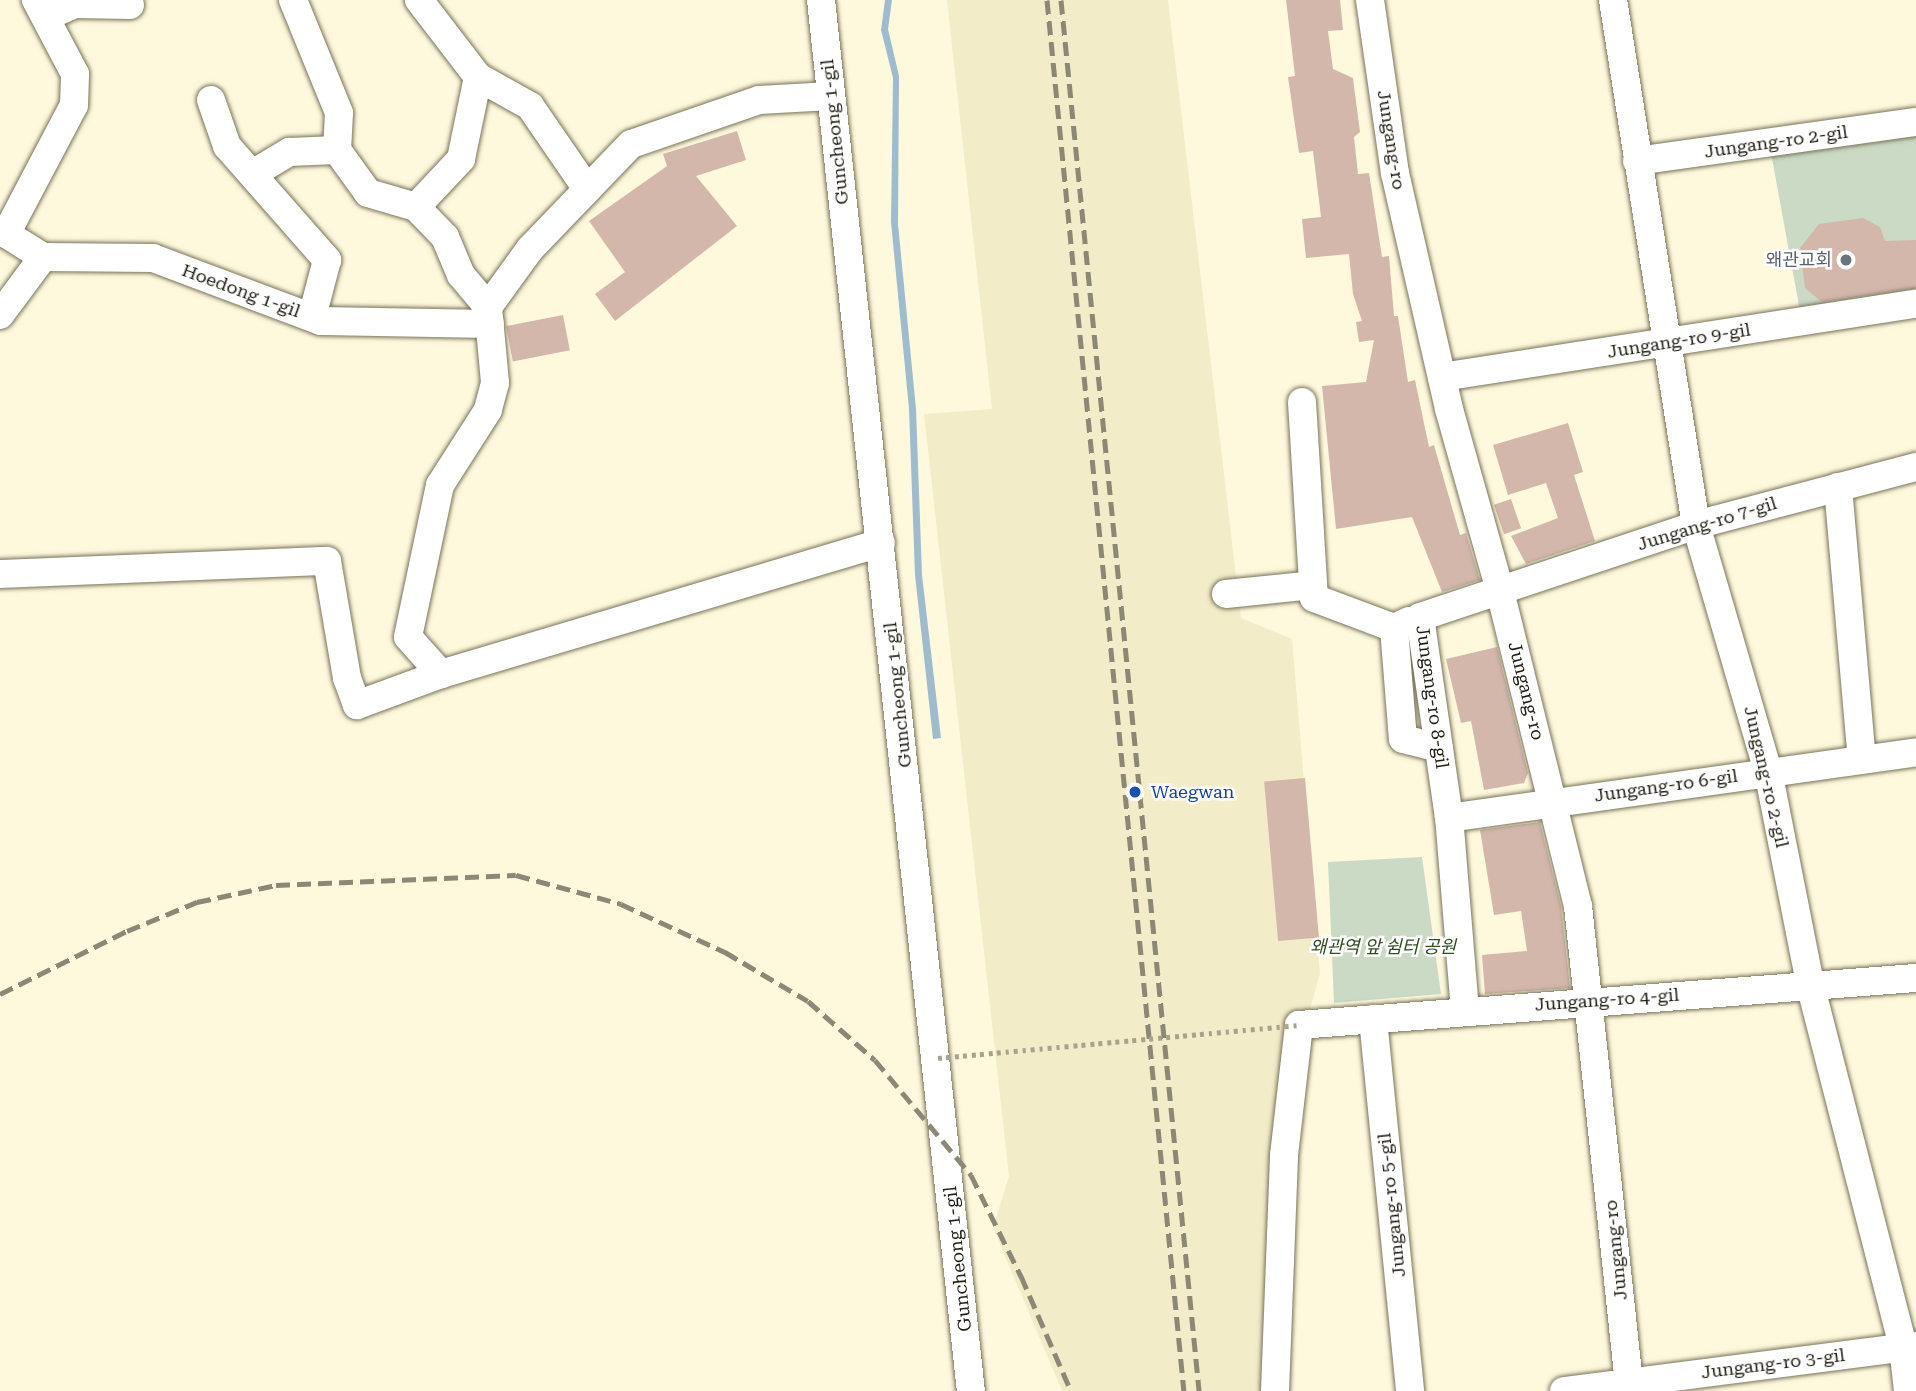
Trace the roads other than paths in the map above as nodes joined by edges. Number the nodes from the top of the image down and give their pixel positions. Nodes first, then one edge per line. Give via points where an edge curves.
1 (293, 0) edge
2 (419, 0) edge
3 (821, 0) edge
4 (1372, 0) edge
5 (1613, 0) edge
6 (130, 5) dead end
7 (42, 8) edge
8 (478, 77) junction
9 (831, 96) junction
10 (211, 100) dead end
11 (1916, 122) edge
12 (337, 150) junction
13 (1637, 161) junction
14 (254, 173) junction
15 (587, 189) junction
16 (416, 206) junction
17 (3, 232) edge
18 (43, 257) junction
19 (1916, 304) edge
20 (0, 315) edge
21 (489, 316) junction
22 (312, 317) junction
23 (1667, 343) junction
24 (1442, 377) junction
25 (1302, 402) dead end
26 (1916, 467) edge
27 (1838, 487) junction
28 (1696, 525) junction
29 (881, 543) junction
30 (0, 574) edge
31 (1313, 585) junction
32 (1500, 591) junction
33 (1226, 594) dead end
34 (1420, 617) junction
35 (1394, 628) junction
36 (442, 674) junction
37 (1439, 748) junction
38 (1916, 752) edge
39 (1862, 759) junction
40 (1768, 771) junction
41 (1555, 803) junction
42 (1449, 818) junction
43 (1916, 978) edge
44 (1810, 984) junction
45 (1591, 1002) junction
46 (1465, 1012) junction
47 (1373, 1019) junction
48 (1910, 1347) edge
49 (1630, 1386) edge
50 (971, 1391) edge
51 (1275, 1391) edge
52 (1410, 1391) edge
53 (1564, 1391) edge
54 (1908, 1391) edge

1 - 12 street via 339,113
2 - 8 street
3 - 9 street, Guncheong 1-gil
4 - 24 street, Jungang-ro via 1395,173
5 - 13 street, Jungang-ro 2-gil
6 - 7 street
7 - 17 street via 75,75 74,105
8 - 15 street via 530,106
8 - 16 street via 461,159
9 - 15 street via 759,100 631,144
9 - 29 street, Guncheong 1-gil
10 - 14 street via 228,146
11 - 13 street, Jungang-ro 2-gil
12 - 14 street via 289,152
12 - 16 street via 368,193
13 - 23 street, Jungang-ro 2-gil
14 - 22 street via 327,260
15 - 21 street via 530,249
16 - 21 street via 445,237 461,275
17 - 18 street
18 - 20 street
18 - 22 street, Hoedong 1-gil via 153,258
19 - 23 street, Jungang-ro 9-gil
21 - 22 street, Hoedong 1-gil
21 - 36 street via 495,383 488,410 440,485 408,637
23 - 24 street, Jungang-ro 9-gil
23 - 28 street, Jungang-ro 2-gil
24 - 32 street, Jungang-ro
25 - 31 street
26 - 27 street, Jungang-ro 7-gil
27 - 28 street, Jungang-ro 7-gil
27 - 39 street
28 - 32 street, Jungang-ro 7-gil
28 - 40 street, Jungang-ro 2-gil
29 - 36 street
29 - 50 street, Guncheong 1-gil
30 - 36 street via 327,561 347,678 357,705
31 - 33 street
31 - 35 street via 1314,598
32 - 34 street, Jungang-ro 8-gil
32 - 41 street, Jungang-ro
34 - 35 street
34 - 37 street, Jungang-ro 8-gil
35 - 37 street via 1403,738
37 - 42 street, Jungang-ro 8-gil
38 - 39 street, Jungang-ro 6-gil
39 - 40 street, Jungang-ro 6-gil
40 - 41 street, Jungang-ro 6-gil
40 - 44 street, Jungang-ro 2-gil
41 - 42 street, Jungang-ro 6-gil
41 - 45 street, Jungang-ro via 1578,906
42 - 46 street, Jungang-ro 8-gil
43 - 44 street, Jungang-ro 4-gil
44 - 45 street, Jungang-ro 4-gil
44 - 48 street, Jungang-ro 2-gil
45 - 46 street, Jungang-ro 4-gil
45 - 49 street, Jungang-ro
46 - 47 street, Jungang-ro 4-gil
47 - 51 street, Jungang-ro 4-gil via 1299,1025 1284,1155
47 - 52 street, Jungang-ro 5-gil
48 - 49 street, Jungang-ro 3-gil
48 - 54 street, Jungang-ro 2-gil
49 - 53 street

